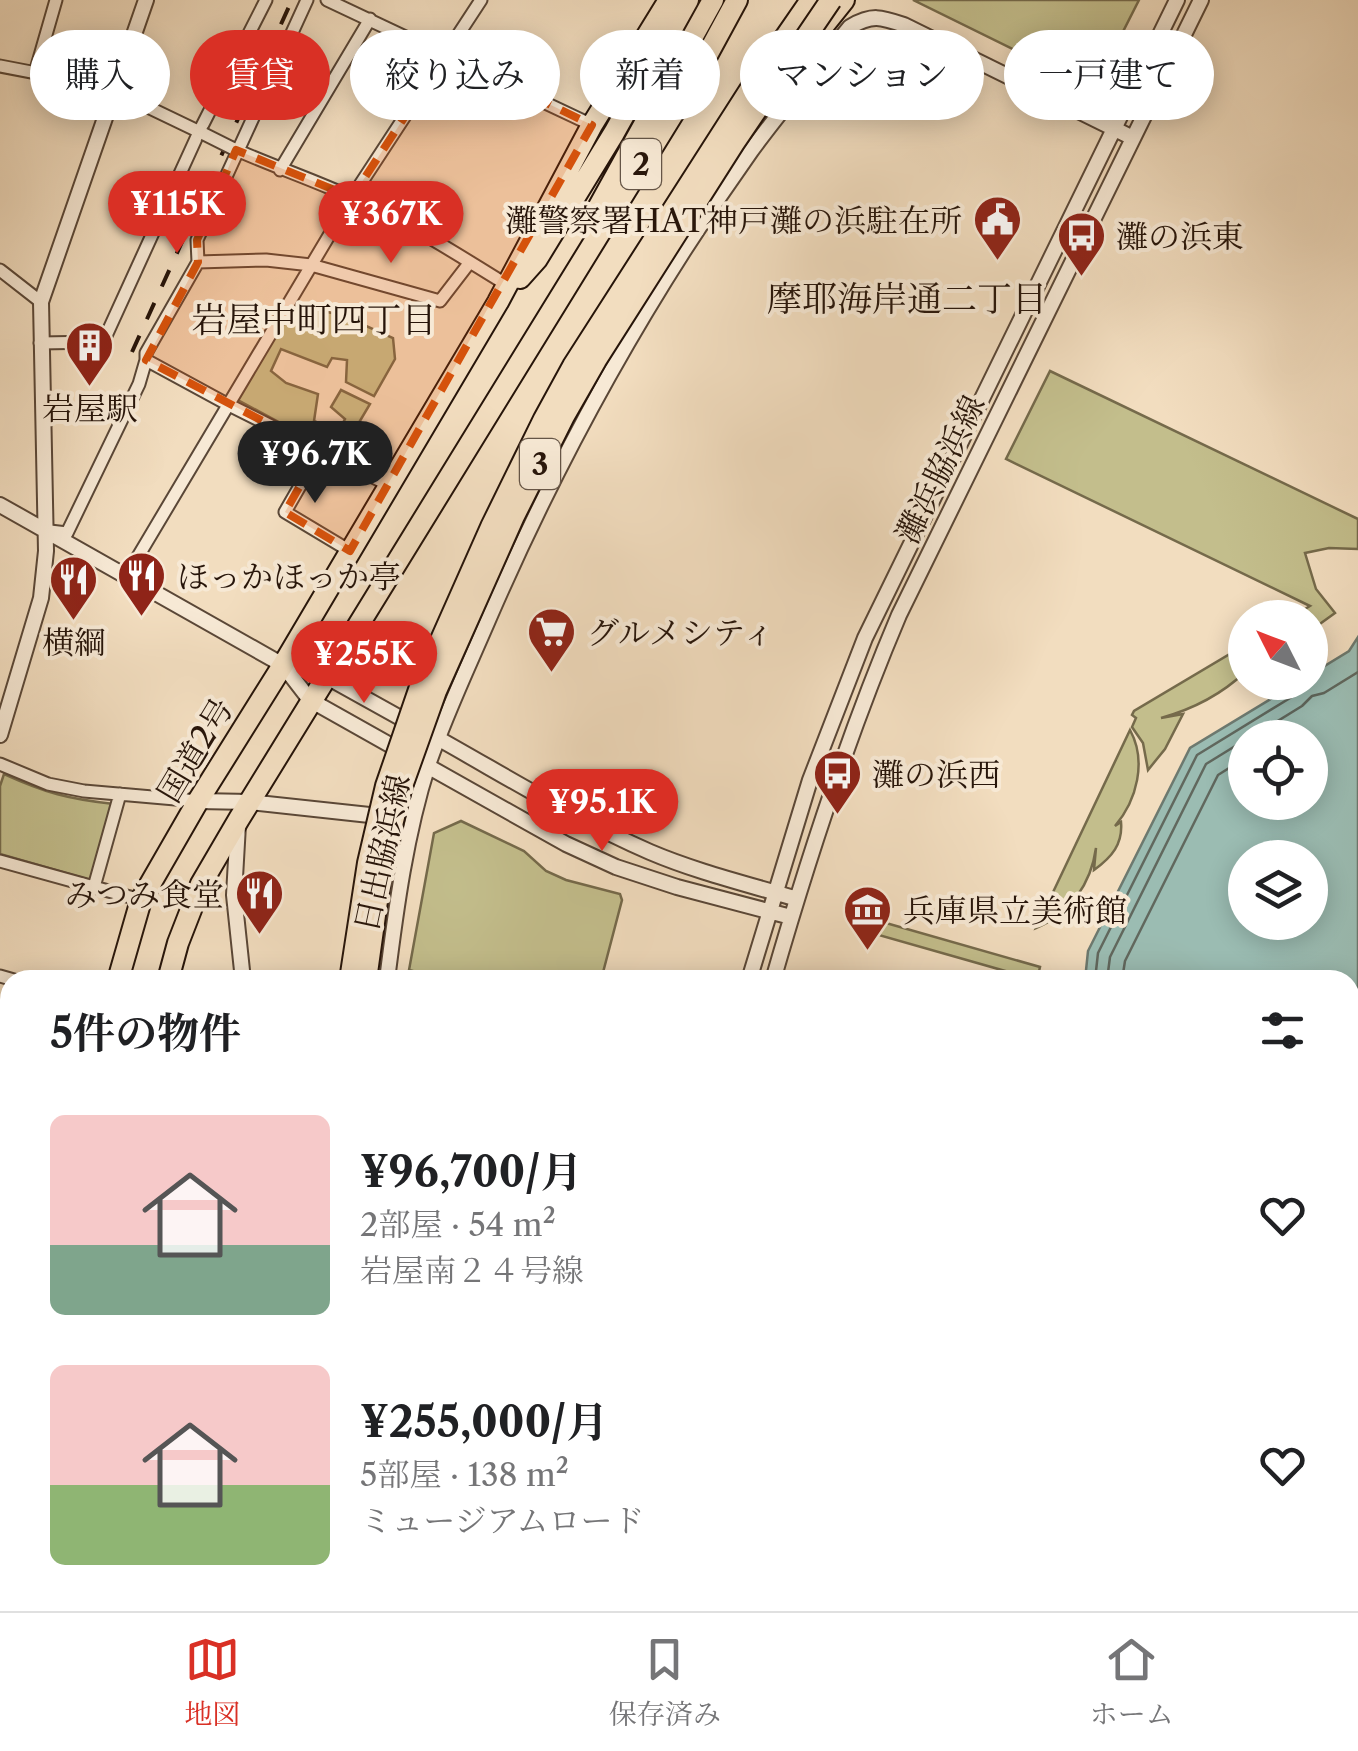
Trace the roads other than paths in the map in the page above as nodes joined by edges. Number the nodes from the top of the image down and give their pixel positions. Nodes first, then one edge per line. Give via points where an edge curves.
1 (56, 0) edge
2 (146, 0) edge
3 (266, 0) edge
4 (307, 0) edge
5 (326, 0) edge
6 (480, 0) edge
7 (669, 0) edge
8 (688, 0) edge
9 (713, 0) edge
10 (738, 0) edge
11 (802, 0) edge
12 (812, 0) edge
13 (831, 0) edge
14 (844, 0) edge
15 (1177, 0) edge
16 (1202, 0) edge
17 (370, 20) junction
18 (47, 30) edge
19 (135, 30) edge
20 (392, 30) edge
21 (461, 30) edge
22 (785, 30) edge
23 (791, 30) edge
24 (811, 30) edge
25 (820, 30) edge
26 (0, 66) edge
27 (30, 72) edge
28 (740, 106) edge
29 (560, 109) edge
30 (170, 118) edge
31 (104, 120) edge
32 (403, 120) edge
33 (751, 120) edge
34 (592, 125) junction
35 (1114, 128) junction
36 (201, 133) junction
37 (1133, 138) junction
38 (234, 150) junction
39 (280, 170) junction
40 (352, 197) junction
41 (198, 262) junction
42 (470, 262) junction
43 (311, 265) junction
44 (0, 270) edge
45 (502, 294) junction
46 (41, 302) junction
47 (541, 326) junction
48 (40, 343) junction
49 (146, 360) junction
50 (227, 404) junction
51 (320, 451) junction
52 (390, 486) junction
53 (0, 505) edge
54 (46, 530) junction
55 (350, 551) junction
56 (126, 575) junction
57 (283, 664) junction
58 (325, 676) junction
59 (310, 700) junction
60 (0, 735) edge
61 (438, 739) junction
62 (0, 764) edge
63 (428, 767) junction
64 (120, 794) junction
65 (198, 801) junction
66 (244, 810) junction
67 (414, 820) junction
68 (0, 861) edge
69 (94, 887) junction
70 (775, 892) junction
71 (797, 899) junction
72 (141, 900) junction
73 (770, 910) junction
74 (792, 917) junction
75 (121, 970) edge
76 (171, 970) edge
77 (242, 970) edge
78 (352, 970) edge
79 (367, 970) edge
80 (388, 970) edge
81 (752, 970) edge
82 (776, 970) edge

1 - 18 street
2 - 19 street
3 - 36 street
4 - 38 street
5 - 17 street
6 - 21 street
7 - 34 highway, 国道2号 / 2
8 - 45 highway, 国道2号 / 2 via 537,258
9 - 47 highway, 2
10 - 47 highway, 2
11 - 22 highway
12 - 23 highway, 3
13 - 24 highway, 3, bridge
14 - 25 highway, bridge
15 - 35 street, 灘浜脇浜線
16 - 37 street, 灘浜脇浜線
17 - 20 street
17 - 39 street
26 - 27 street
28 - 78 highway, 3, bridge via 574,366 491,527 420,686 391,770
29 - 34 street
30 - 36 street
31 - 46 street
32 - 40 street
33 - 79 highway, 3, bridge via 596,360 490,570 401,789
34 - 45 highway, 国道2号 / 2
35 - 37 street, 日出脇浜線
35 - 61 street, 日出脇浜線 via 904,25 883,17 850,27 762,137 632,336 542,500
35 - 70 street, 灘浜脇浜線 via 865,638
36 - 38 street, bridge
36 - 48 street via 104,338
37 - 71 street, 灘浜脇浜線 via 899,616
38 - 39 street
38 - 41 street via 197,240
39 - 40 street
40 - 42 street
40 - 43 street
41 - 43 street
41 - 49 street
42 - 43 street via 440,301
42 - 45 street
43 - 50 street
44 - 46 street
45 - 52 highway, 国道2号 / 2
46 - 48 street
47 - 58 highway, 2
48 - 54 street
49 - 50 street
49 - 54 street via 67,533
50 - 51 street
50 - 56 street
51 - 52 street
51 - 55 street via 285,512
52 - 55 highway, 国道2号 / 2
53 - 54 street
54 - 56 street
54 - 60 street via 42,598
55 - 57 highway, 国道2号 / 2
56 - 57 street
57 - 58 street
57 - 59 street
57 - 65 highway, 国道2号 / 2
58 - 59 highway, 2
58 - 61 street
59 - 63 street
59 - 66 highway, 2
61 - 63 street, 日出脇浜線
61 - 70 street via 636,846
62 - 64 street via 48,784
63 - 67 street, 日出脇浜線
63 - 73 street via 616,867
64 - 65 street
64 - 69 street
65 - 66 street
65 - 72 highway, 国道2号 / 2
66 - 67 street
66 - 76 highway, 2 via 201,884
66 - 77 street via 234,895
67 - 80 street, 日出脇浜線
68 - 69 street
69 - 72 street
70 - 71 street
70 - 73 street, 灘浜脇浜線
71 - 74 street, 灘浜脇浜線
72 - 75 highway, 国道2号 / 2
73 - 74 street
73 - 81 street, 灘浜脇浜線
74 - 82 street, 灘浜脇浜線

